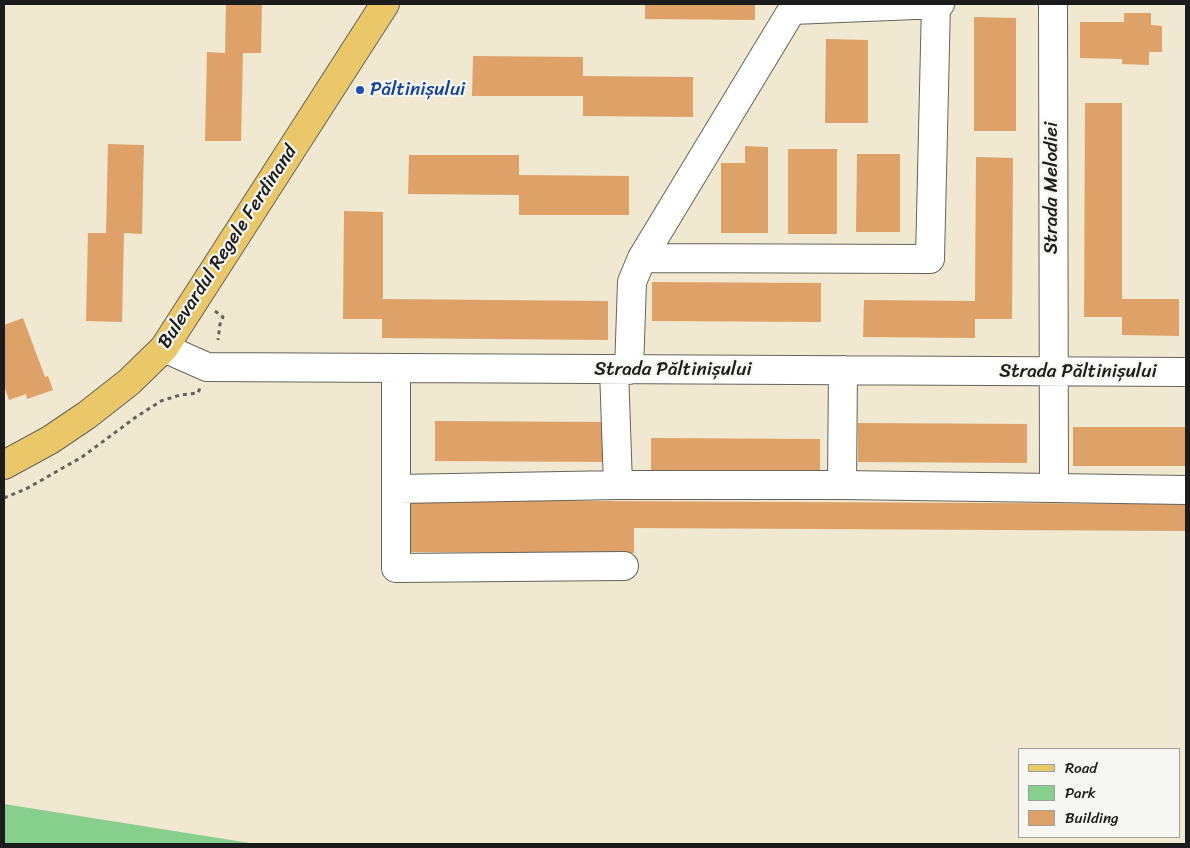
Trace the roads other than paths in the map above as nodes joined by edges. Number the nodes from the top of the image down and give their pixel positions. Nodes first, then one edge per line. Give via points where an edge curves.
1 (386, 4) edge
2 (938, 4) edge
3 (1052, 4) edge
4 (642, 258) junction
5 (164, 348) junction
6 (396, 368) junction
7 (622, 370) junction
8 (843, 370) junction
9 (1052, 372) junction
10 (1186, 372) edge
11 (4, 465) edge
12 (618, 485) junction
13 (842, 485) junction
14 (1054, 488) junction
15 (397, 489) junction
16 (1186, 490) edge
17 (624, 566) dead end

1 - 5 main road, Bulevardul Regele Ferdinand
2 - 4 street via 792,10
2 - 4 street via 930,259
3 - 9 street, Strada Melodiei
4 - 7 street via 632,282
5 - 6 street, Strada Păltinișului via 207,367
5 - 11 main road, Bulevardul Regele Ferdinand via 130,382 87,416
6 - 7 street, Strada Păltinișului
6 - 15 street
7 - 8 street, Strada Păltinișului
7 - 12 street
8 - 9 street, Strada Păltinișului
8 - 13 street
9 - 10 street, Strada Păltinișului
9 - 14 street, Strada Melodiei
12 - 13 street
12 - 15 street
13 - 14 street
14 - 16 street
15 - 17 street via 396,568

